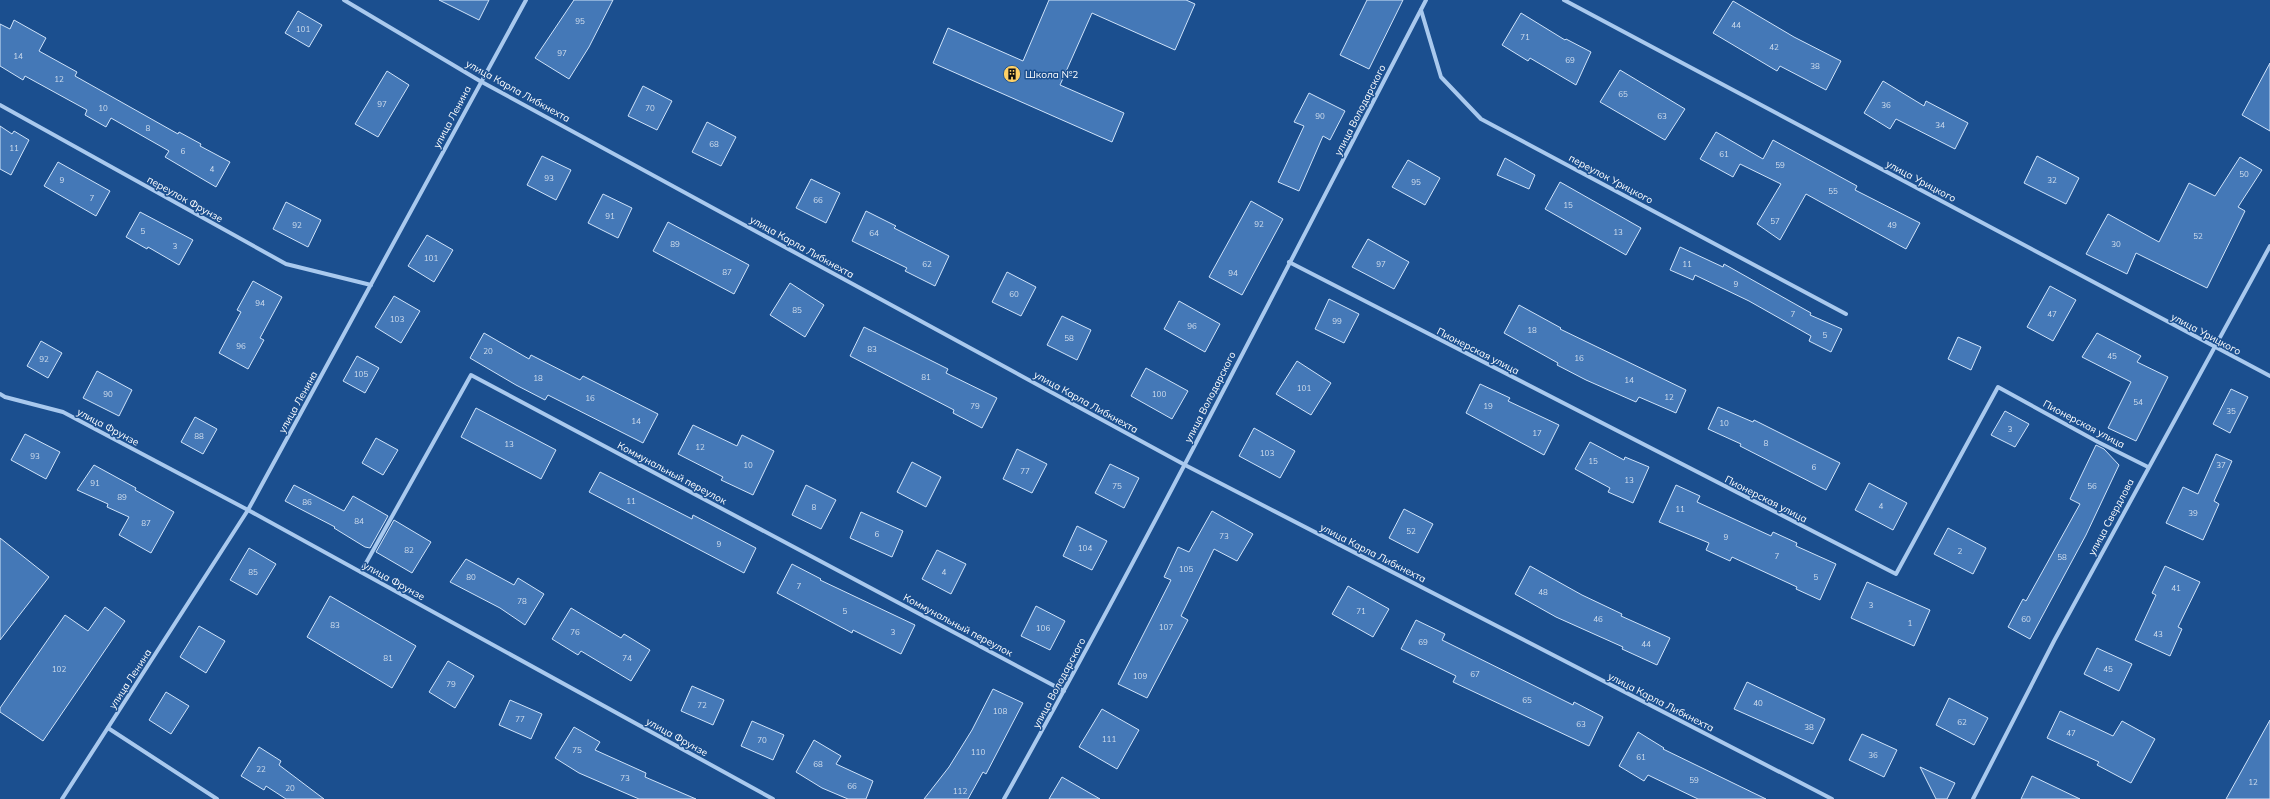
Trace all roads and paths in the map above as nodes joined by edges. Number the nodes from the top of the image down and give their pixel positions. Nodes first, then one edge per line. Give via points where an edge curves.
1 (344, 0) edge
2 (526, 0) edge
3 (1426, 0) edge
4 (1564, 0) edge
5 (1421, 10) junction
6 (480, 81) junction
7 (0, 105) edge
8 (2270, 246) edge
9 (1290, 262) junction
10 (371, 285) junction
11 (1846, 314) dead end
12 (2215, 348) junction
13 (2270, 376) edge
14 (0, 394) edge
15 (1184, 465) junction
16 (2148, 467) junction
17 (248, 510) junction
18 (361, 572) junction
19 (1064, 691) junction
20 (108, 728) junction
21 (62, 799) edge
22 (217, 799) edge
23 (773, 799) edge
24 (1004, 799) edge
25 (1832, 799) edge
26 (1973, 799) edge

1 - 6 street, улица Карла Либкнехта
2 - 6 street, улица Ленина
3 - 5 street, улица Володарского
4 - 12 street, улица Урицкого
5 - 9 street, улица Володарского
5 - 11 street, переулок Урицкого via 1441,77 1481,119
6 - 10 street, улица Ленина
6 - 15 street, улица Карла Либкнехта
7 - 10 street, переулок Фрунзе via 286,264
8 - 12 street, улица Свердлова
9 - 15 street, улица Володарского
9 - 16 street, Пионерская улица via 1896,574 1998,387
10 - 17 street, улица Ленина
12 - 13 street, улица Урицкого
12 - 16 street, улица Свердлова
14 - 17 street, улица Фрунзе via 63,412
15 - 19 street, улица Володарского
15 - 25 street, улица Карла Либкнехта
16 - 26 street, улица Свердлова via 2054,641
17 - 18 street, улица Фрунзе
17 - 20 street, улица Ленина
18 - 19 street, Коммунальный переулок via 471,375
18 - 23 street, улица Фрунзе
19 - 24 street, улица Володарского
20 - 21 street, улица Ленина
20 - 22 street

